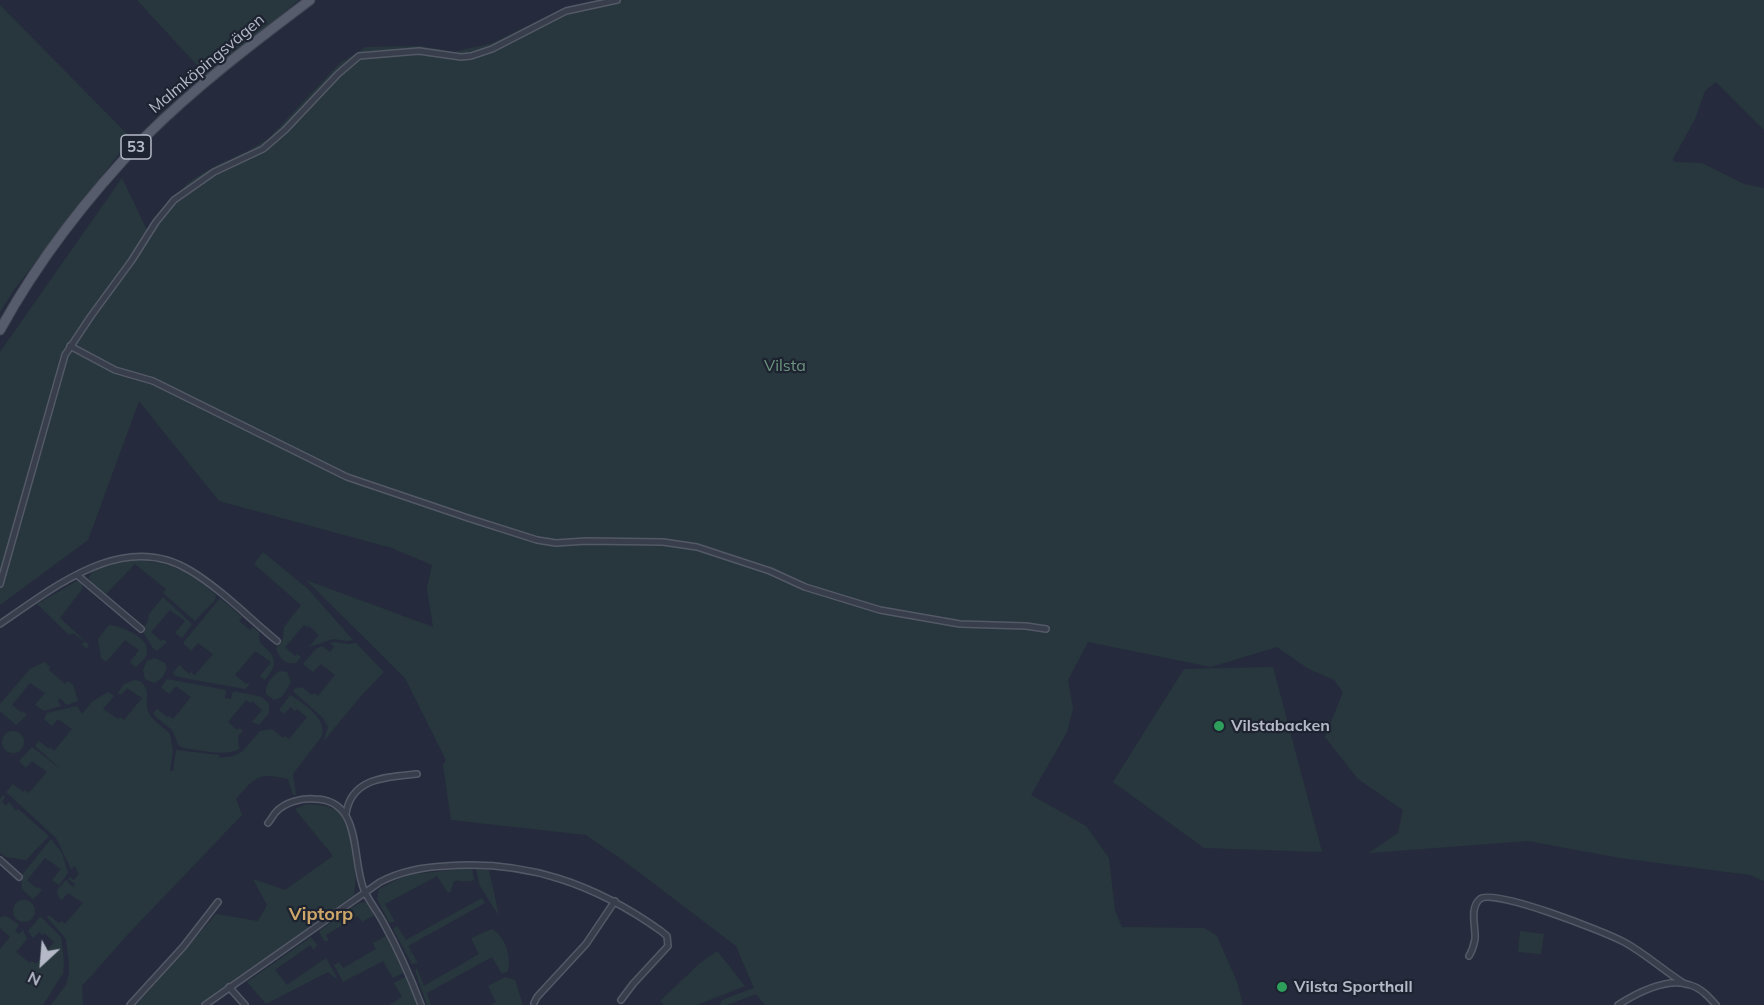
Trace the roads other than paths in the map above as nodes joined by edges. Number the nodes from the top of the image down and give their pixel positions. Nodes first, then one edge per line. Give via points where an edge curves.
1 (310, 0) edge
2 (616, 0) edge
3 (0, 330) edge
4 (70, 346) junction
5 (77, 575) junction
6 (0, 584) edge
7 (0, 624) edge
8 (141, 629) dead end
9 (1046, 629) dead end
10 (277, 641) dead end
11 (417, 774) dead end
12 (346, 814) junction
13 (268, 823) dead end
14 (0, 860) edge
15 (19, 877) dead end
16 (364, 891) junction
17 (615, 901) junction
18 (218, 902) dead end
19 (1470, 956) dead end
20 (1685, 984) junction
21 (229, 987) junction
22 (621, 1000) dead end
23 (534, 1003) dead end
24 (130, 1005) edge
25 (205, 1005) edge
26 (245, 1005) edge
27 (421, 1005) edge
28 (1618, 1005) edge
29 (1716, 1005) edge

1 - 3 main road, Malmköpingsvägen / 53 via 174,110 117,166 55,243
2 - 4 street via 566,11 471,56 419,51 358,56 263,149 214,172 166,208
4 - 6 street via 60,368
4 - 9 street via 115,370 153,381 347,477 537,540 663,542 697,547 880,610 960,624
5 - 7 street
5 - 8 street
5 - 10 street via 126,557 168,560 199,576
11 - 12 street via 369,782 356,792
12 - 13 street via 330,802 310,798 282,807
12 - 16 street
14 - 15 street
16 - 17 street via 390,876 411,870 487,865 553,876
16 - 21 street
16 - 27 street via 401,956
17 - 22 street via 661,931 669,941 665,952
17 - 23 street via 586,944
18 - 24 street
19 - 20 street via 1476,906 1486,896 1496,897 1610,935
20 - 28 street via 1665,984
20 - 29 street via 1698,988
21 - 25 street
21 - 26 street

